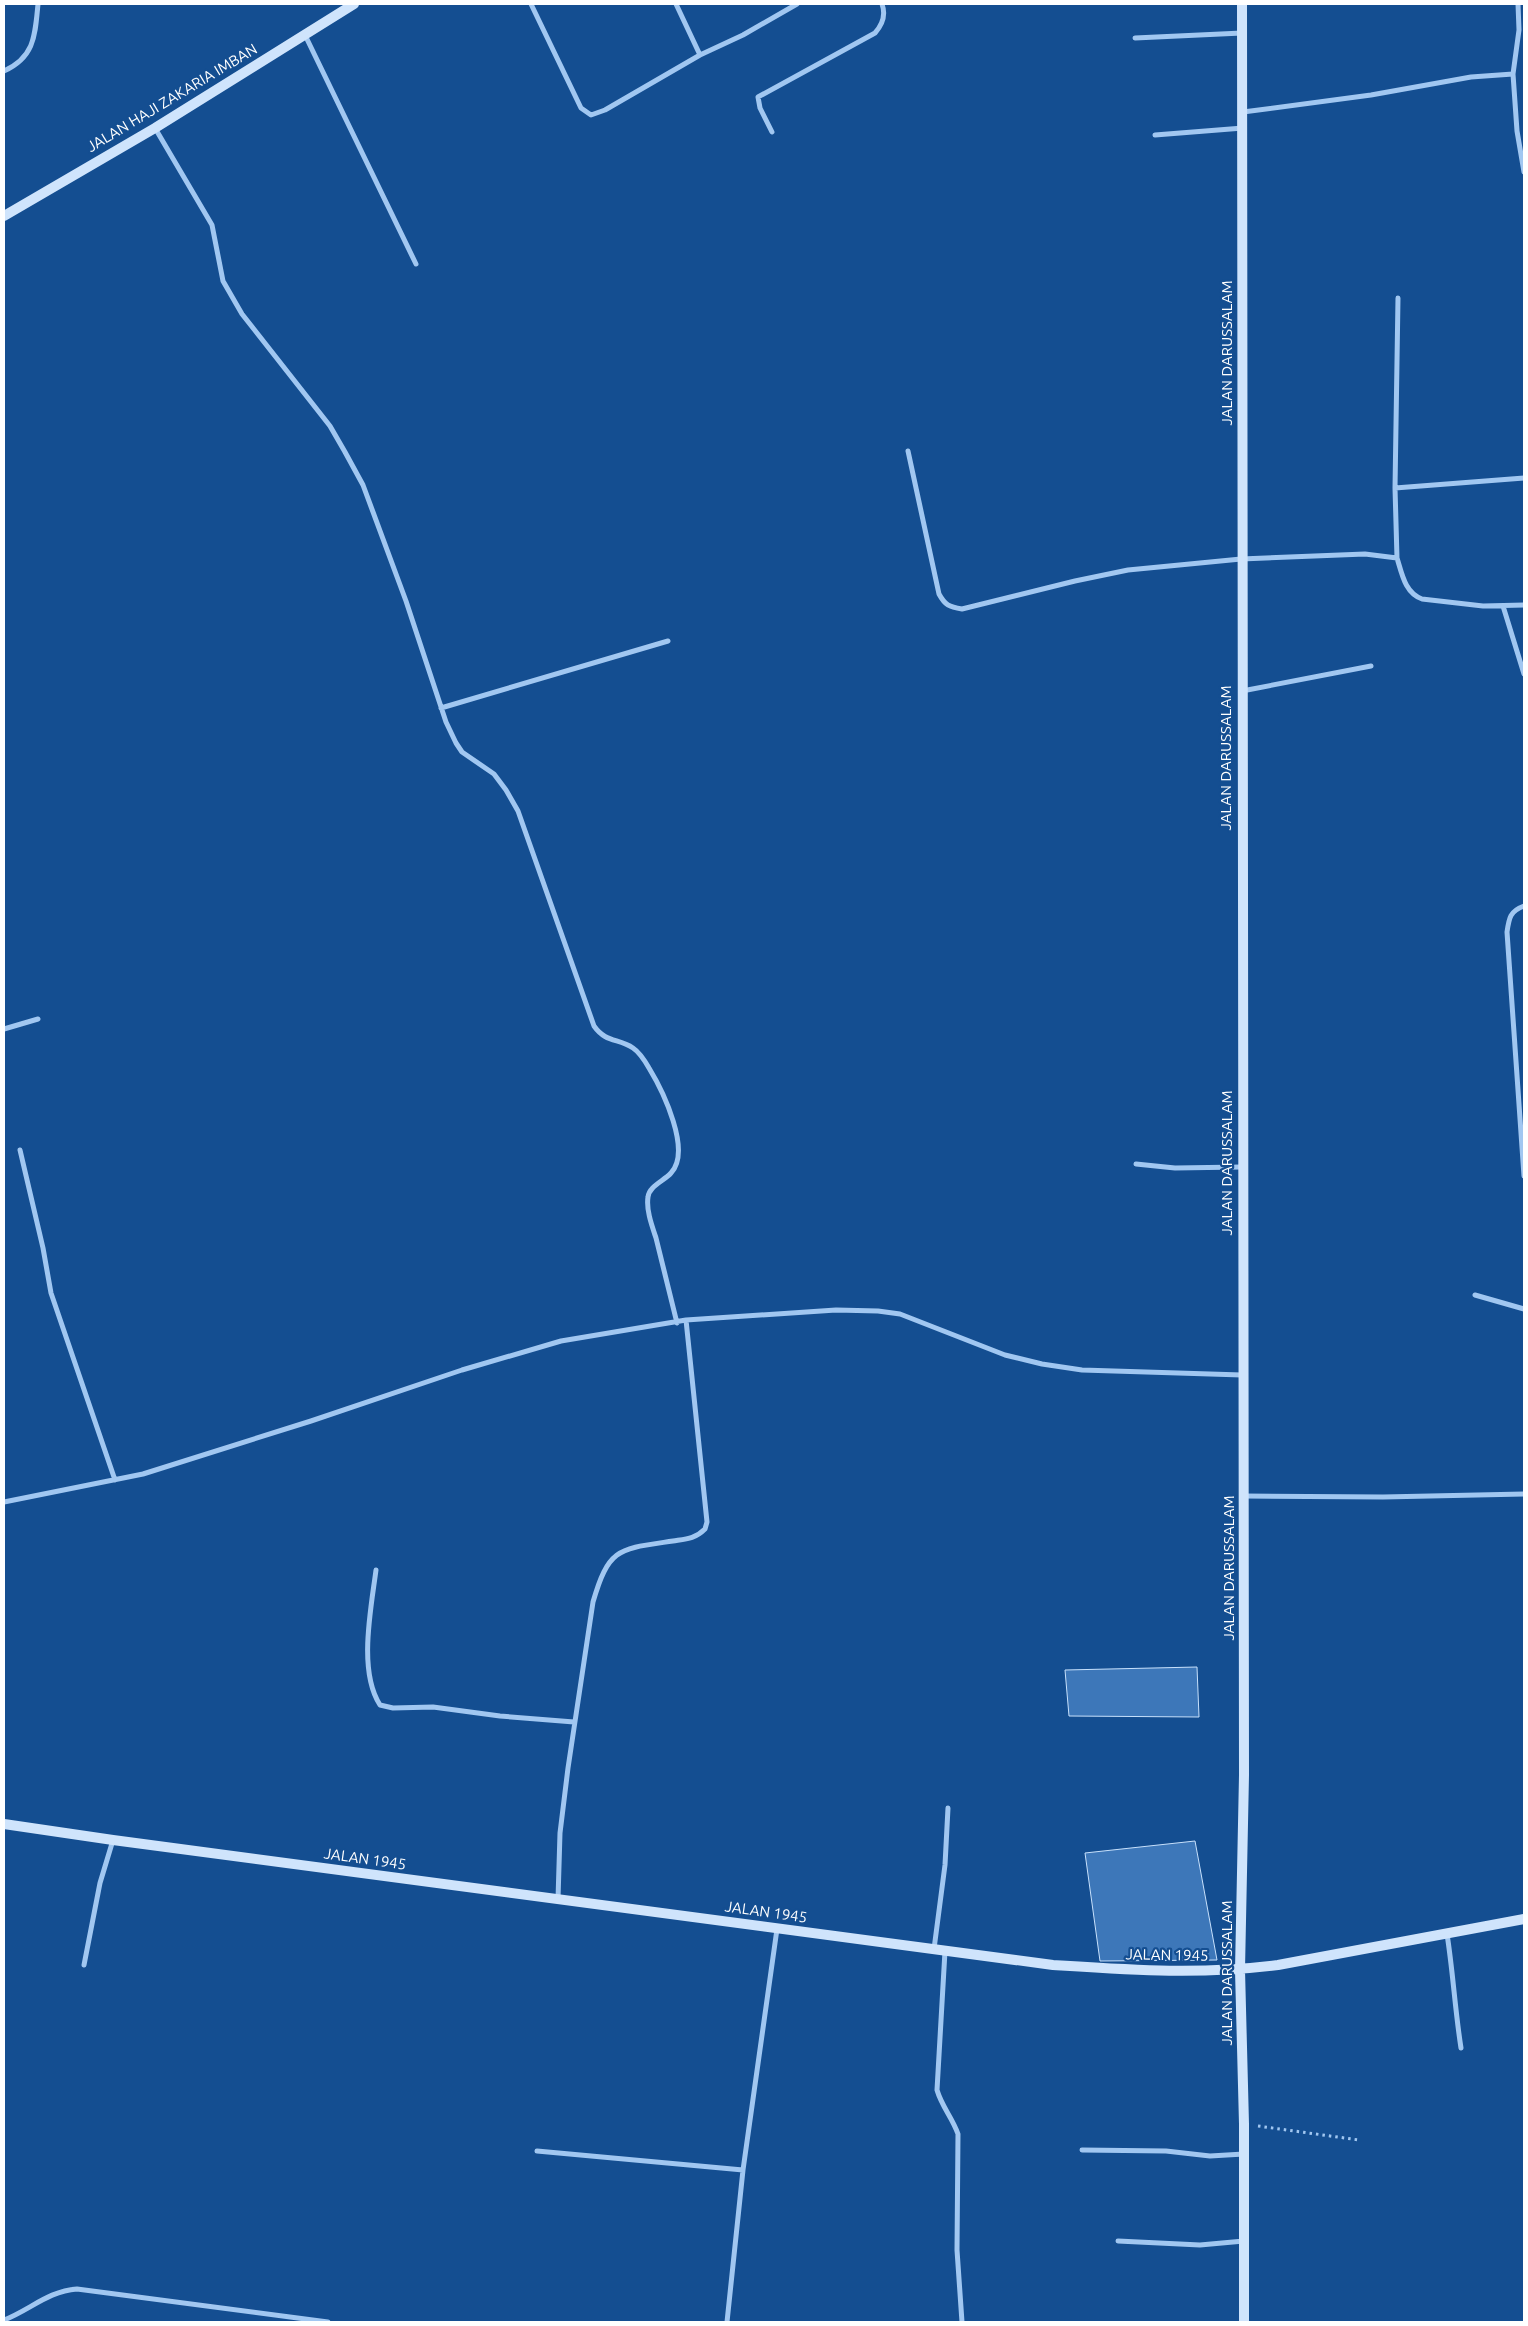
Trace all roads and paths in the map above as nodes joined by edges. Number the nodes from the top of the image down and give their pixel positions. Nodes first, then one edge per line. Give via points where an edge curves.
1 (38, 4) edge
2 (352, 4) edge
3 (531, 4) edge
4 (676, 4) edge
5 (797, 4) edge
6 (882, 4) edge
7 (1242, 4) edge
8 (1518, 4) edge
9 (1242, 32) junction
10 (305, 35) junction
11 (1135, 38) dead end
12 (700, 56) junction
13 (4, 71) edge
14 (1513, 74) junction
15 (1244, 112) junction
16 (155, 128) junction
17 (1243, 128) junction
18 (772, 132) dead end
19 (1155, 135) dead end
20 (1524, 172) edge
21 (4, 216) edge
22 (416, 264) dead end
23 (1398, 298) dead end
24 (908, 451) dead end
25 (1524, 478) edge
26 (1395, 488) junction
27 (1397, 558) junction
28 (1241, 559) junction
29 (1524, 605) edge
30 (1503, 606) junction
31 (668, 641) dead end
32 (1371, 666) dead end
33 (1524, 674) edge
34 (1241, 691) junction
35 (441, 708) junction
36 (1524, 906) edge
37 (38, 1019) dead end
38 (4, 1028) edge
39 (20, 1150) dead end
40 (1136, 1164) dead end
41 (1242, 1167) junction
42 (1524, 1176) edge
43 (1474, 1295) dead end
44 (1524, 1309) edge
45 (686, 1320) junction
46 (677, 1323) junction
47 (1242, 1375) junction
48 (115, 1480) junction
49 (1524, 1494) edge
50 (1244, 1496) junction
51 (4, 1502) edge
52 (376, 1570) dead end
53 (574, 1722) junction
54 (948, 1808) dead end
55 (4, 1824) edge
56 (113, 1840) junction
57 (558, 1900) junction
58 (1524, 1919) edge
59 (777, 1928) junction
60 (1447, 1934) junction
61 (934, 1949) junction
62 (946, 1950) junction
63 (84, 1965) dead end
64 (1240, 1970) junction
65 (1460, 2048) dead end
66 (1244, 2124) junction
67 (1359, 2140) dead end
68 (1082, 2150) dead end
69 (536, 2151) dead end
70 (1244, 2154) junction
71 (743, 2170) junction
72 (1118, 2241) dead end
73 (1244, 2241) junction
74 (4, 2320) edge
75 (328, 2322) edge
76 (727, 2322) edge
77 (962, 2322) edge
78 (1244, 2322) edge

1 - 13 street via 32,47 17,65
2 - 10 street, JALAN HAJI ZAKARIA IMBAN
3 - 12 street via 581,108 590,114 605,110
4 - 12 street
5 - 12 street
6 - 18 street via 884,17 875,33 758,97
7 - 9 street, JALAN DARUSSALAM
8 - 14 street
9 - 11 street
9 - 15 street, JALAN DARUSSALAM
10 - 16 street, JALAN HAJI ZAKARIA IMBAN
10 - 22 street
14 - 15 street via 1471,77 1371,95
14 - 20 street via 1516,131
15 - 17 street, JALAN DARUSSALAM
16 - 21 street, JALAN HAJI ZAKARIA IMBAN
16 - 35 street via 212,225 226,289 330,426 363,486
17 - 19 street
17 - 28 street, JALAN DARUSSALAM
23 - 26 street
24 - 28 street via 939,594 945,604 953,608 962,609 1128,570
25 - 26 street
26 - 27 street
27 - 28 street via 1366,554
27 - 30 street via 1413,596 1431,601
28 - 34 street, JALAN DARUSSALAM
29 - 30 street
30 - 33 street
31 - 35 street
32 - 34 street
34 - 41 street, JALAN DARUSSALAM
35 - 46 street via 462,752 494,774 518,811 594,1026 603,1037 632,1047 640,1055 667,1105 680,1155 677,1166 648,1197
36 - 42 street via 1509,916 1507,932
37 - 38 street
39 - 48 street via 51,1293
40 - 41 street via 1175,1168
41 - 47 street, JALAN DARUSSALAM
43 - 44 street
45 - 46 street
45 - 47 street via 836,1310 878,1311 900,1314 1004,1355 1042,1364 1082,1370
45 - 53 street via 707,1522 705,1530 691,1539 626,1549 607,1563 593,1602
46 - 48 street via 552,1344
47 - 50 street, JALAN DARUSSALAM
48 - 51 street
49 - 50 street
50 - 64 street, JALAN DARUSSALAM
52 - 53 street via 369,1630 370,1676 380,1705 393,1708 433,1707
53 - 57 street via 560,1834
54 - 61 street via 945,1865
55 - 56 street, JALAN 1945
56 - 57 street, JALAN 1945
56 - 63 street via 100,1883
57 - 59 street, JALAN 1945
58 - 60 street, JALAN 1945
59 - 61 street, JALAN 1945
59 - 71 street
60 - 64 street, JALAN 1945
60 - 65 street
61 - 62 street, JALAN 1945
62 - 64 street, JALAN 1945 via 1053,1964 1152,1972
62 - 77 street via 937,2090 941,2105 953,2120 958,2134 956,2250
64 - 66 street, JALAN DARUSSALAM
66 - 67 path
66 - 70 street, JALAN DARUSSALAM
68 - 70 street via 1166,2151 1210,2156
69 - 71 street
70 - 73 street, JALAN DARUSSALAM
71 - 76 street
72 - 73 street via 1200,2245
73 - 78 street, JALAN DARUSSALAM
74 - 75 street via 62,2290 77,2289

